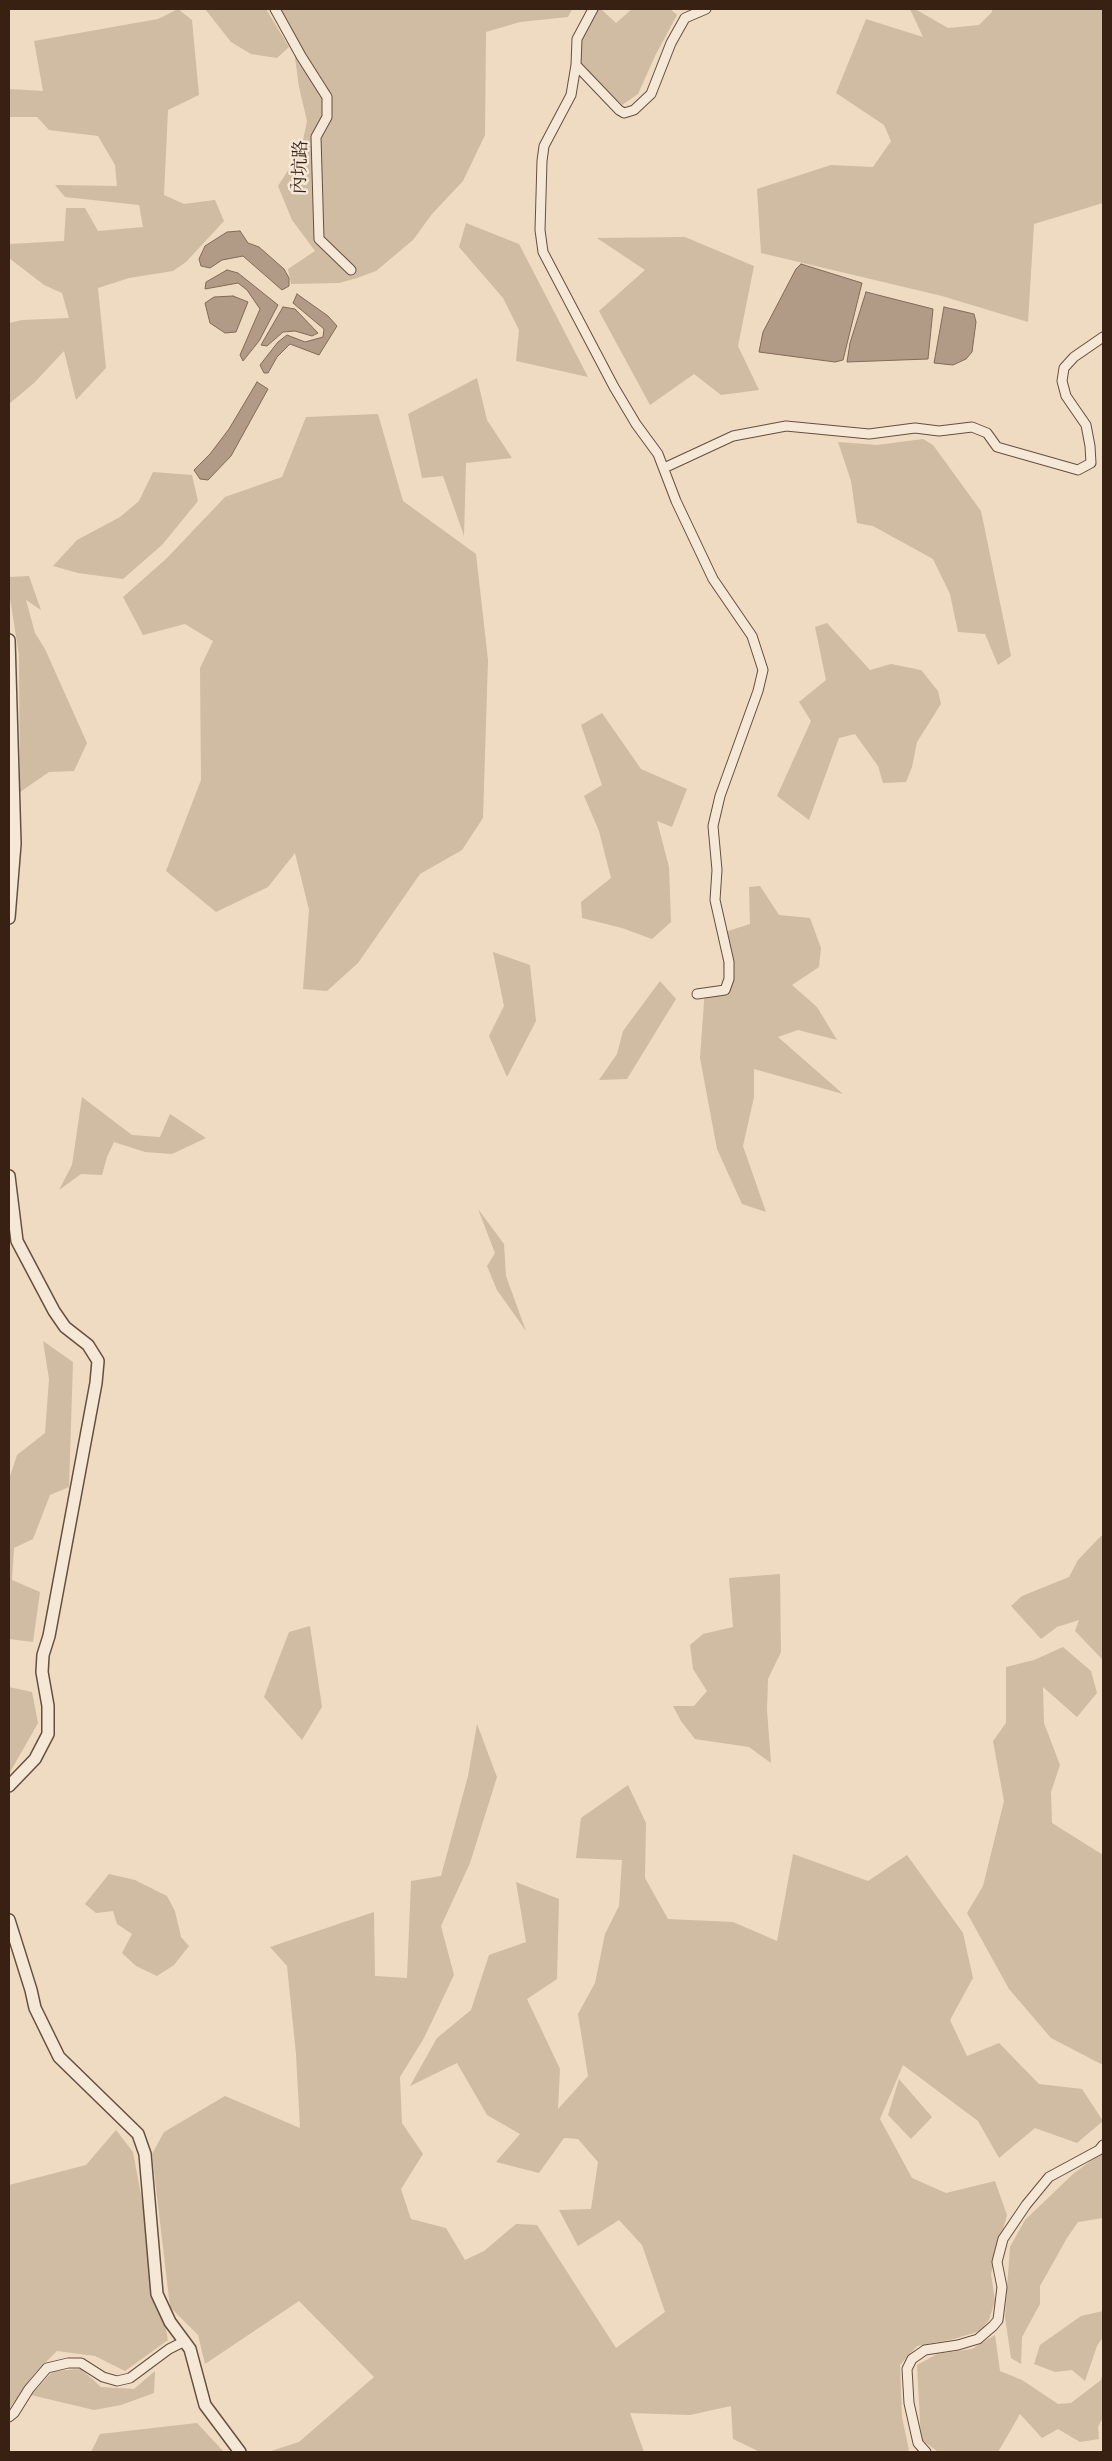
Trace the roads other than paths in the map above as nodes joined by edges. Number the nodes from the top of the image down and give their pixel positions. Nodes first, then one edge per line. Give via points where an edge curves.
1 (275, 9) edge
2 (593, 9) edge
3 (706, 9) edge
4 (576, 66) junction
5 (351, 270) dead end
6 (1103, 337) edge
7 (664, 468) junction
8 (9, 640) edge
9 (9, 918) edge
10 (697, 994) dead end
11 (9, 1176) edge
12 (9, 1786) edge
13 (9, 1920) edge
14 (1103, 2146) edge
15 (185, 2341) junction
16 (9, 2417) edge
17 (240, 2452) edge
18 (926, 2452) edge

1 - 5 street, 內坑路 via 327,97 328,117 316,137 319,239
2 - 4 street via 576,39
3 - 4 street via 685,18 671,43 651,94 634,110 624,113 619,110
4 - 7 street via 570,96 544,146 540,230 543,252 614,387
6 - 7 street via 1064,368 1062,381 1066,396 1086,425 1090,446 1091,463 1078,470 997,447 987,433 972,427 939,431 915,428 869,434 786,426 733,436
7 - 10 street via 713,579 752,636 763,670 713,826 718,870 715,900 729,962 729,979 725,990
8 - 9 street via 14,844
11 - 12 street via 17,1241 54,1311 98,1361 95,1393 43,1655 48,1734 35,1759
13 - 15 street via 35,2008 59,2057 138,2134 144,2154 157,2294 178,2336
14 - 18 street via 1049,2177 1003,2239 997,2262 1002,2287 998,2320 993,2326 978,2338 925,2350 912,2359 907,2369 909,2403 918,2443
15 - 16 street via 130,2378 103,2377 81,2363 47,2368
15 - 17 street via 205,2405

